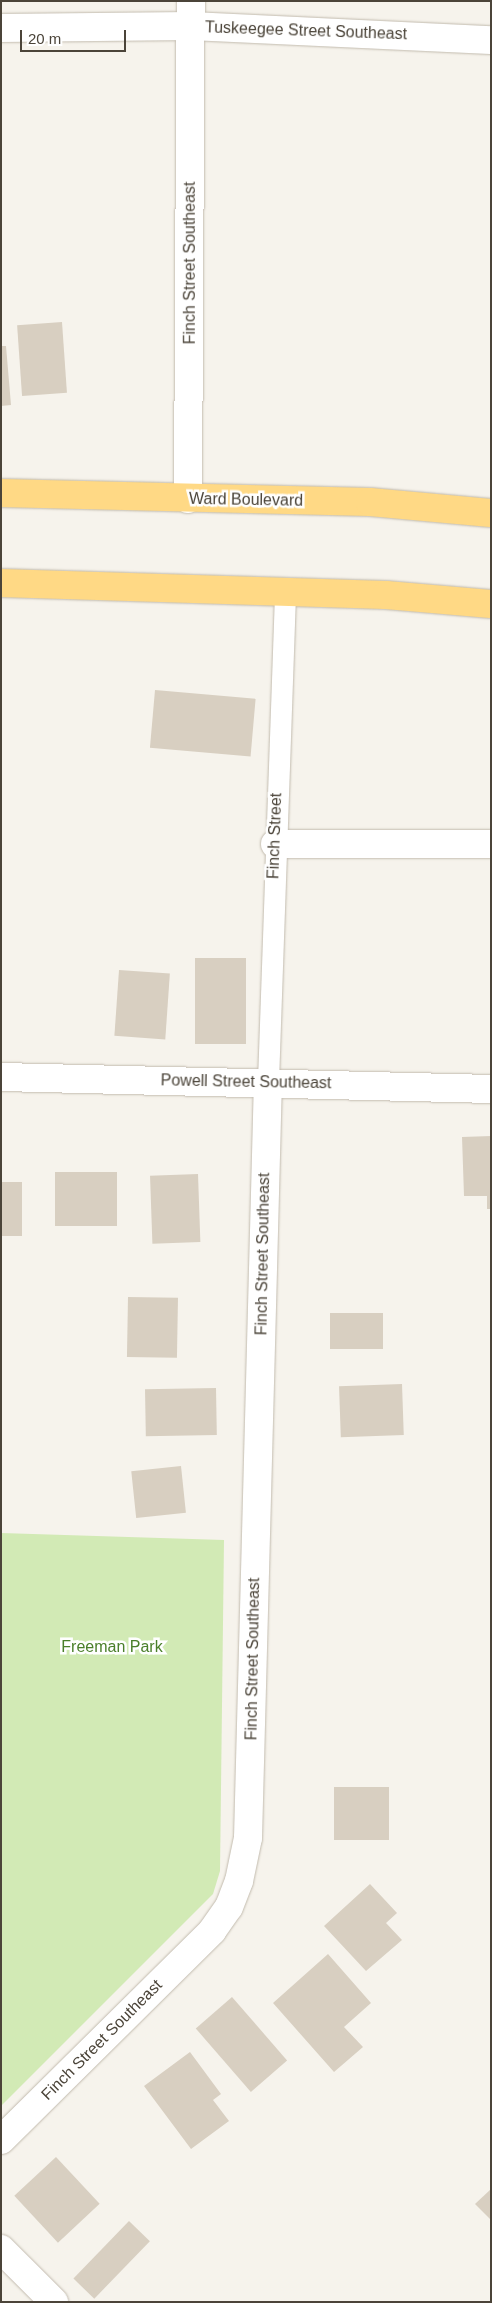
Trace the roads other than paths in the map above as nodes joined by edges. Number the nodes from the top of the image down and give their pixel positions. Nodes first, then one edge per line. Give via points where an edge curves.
1 (191, 14) edge
2 (1, 28) edge
3 (491, 40) edge
4 (1, 492) edge
5 (188, 499) junction
6 (491, 513) edge
7 (1, 583) edge
8 (285, 591) junction
9 (491, 604) edge
10 (275, 844) junction
11 (491, 844) edge
12 (1, 1077) edge
13 (268, 1082) junction
14 (491, 1089) edge
15 (1, 2140) edge
16 (1, 2249) edge
17 (54, 2302) edge

1 - 2 street, Tuskeegee Street Southeast
1 - 3 street, Tuskeegee Street Southeast
1 - 5 street, Finch Street Southeast
4 - 5 highway, Ward Boulevard
5 - 6 highway, Ward Boulevard via 370,502
7 - 8 highway
8 - 9 highway
8 - 10 lane, Finch Street
10 - 11 street
10 - 13 lane, Finch Street
12 - 13 street, Powell Street Southeast
13 - 14 street, Powell Street Southeast
13 - 15 street, Finch Street Southeast via 248,1838 238,1881 229,1907 212,1931
16 - 17 street

